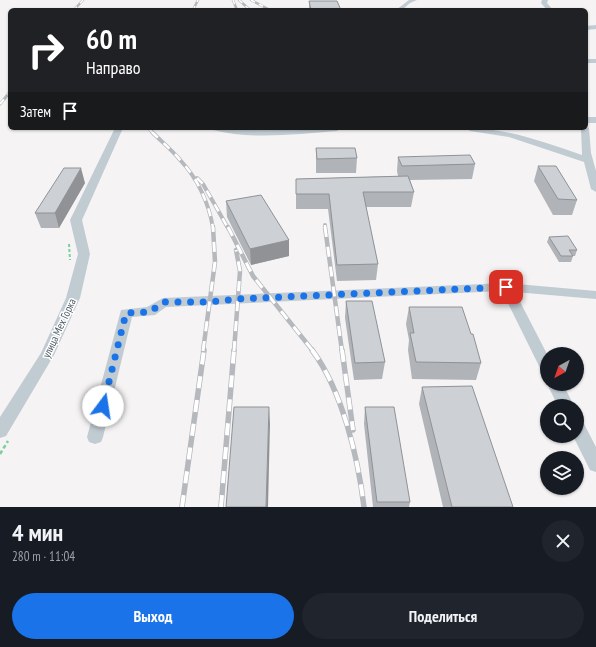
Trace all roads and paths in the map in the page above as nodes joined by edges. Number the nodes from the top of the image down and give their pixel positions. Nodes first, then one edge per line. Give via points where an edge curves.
1 (414, 0) edge
2 (401, 8) edge
3 (118, 130) edge
4 (236, 130) edge
5 (292, 130) edge
6 (482, 130) edge
7 (585, 130) edge
8 (271, 131) edge
9 (586, 150) junction
10 (596, 151) edge
11 (588, 160) junction
12 (596, 189) edge
13 (69, 237) dead end
14 (71, 266) dead end
15 (506, 287) junction
16 (596, 295) edge
17 (540, 354) edge
18 (0, 431) edge
19 (95, 437) dead end
20 (584, 441) edge
21 (596, 464) edge

1 - 2 street
3 - 18 street, улица Мех Горка via 76,220 84,254 73,298 47,355
4 - 8 street
5 - 8 street
6 - 11 street via 511,135
7 - 9 street
9 - 10 street
9 - 11 street
11 - 12 street
13 - 14 path
15 - 16 street
15 - 17 street
15 - 19 street via 210,302 163,302 150,312 126,313
20 - 21 street

